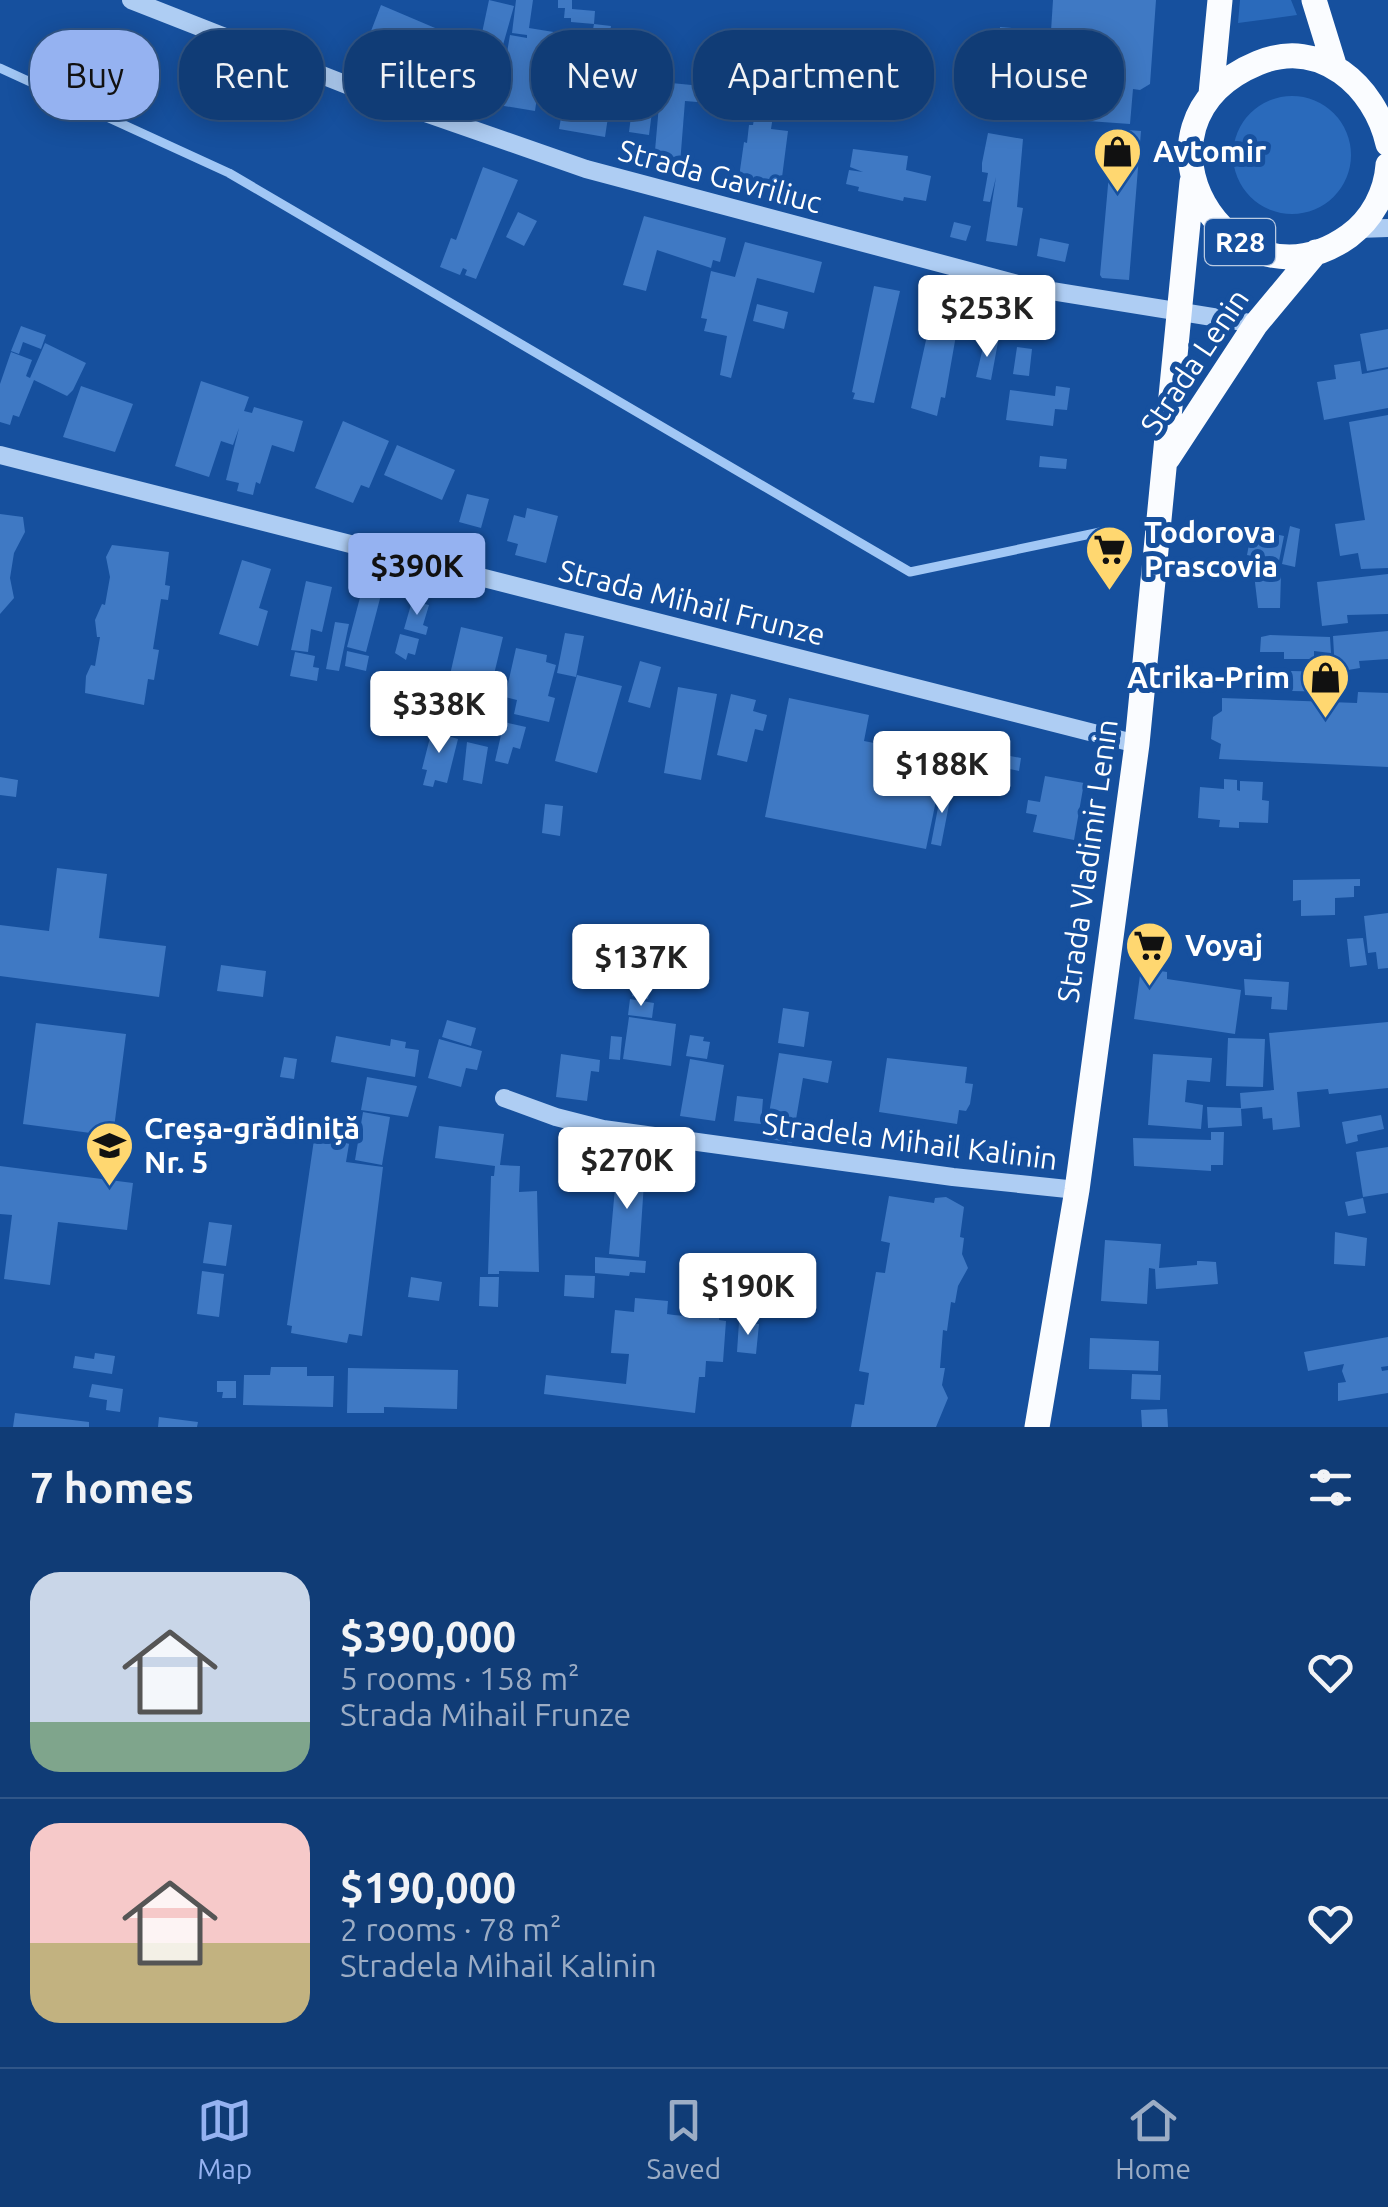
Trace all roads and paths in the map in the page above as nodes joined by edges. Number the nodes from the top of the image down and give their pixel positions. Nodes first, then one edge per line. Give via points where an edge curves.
1 (131, 0) edge
2 (1220, 0) edge
3 (1314, 0) edge
4 (1335, 68) junction
5 (1211, 94) junction
6 (1386, 130) edge
7 (1388, 165) edge
8 (1192, 182) junction
9 (1388, 228) edge
10 (1358, 229) junction
11 (1316, 252) junction
12 (1180, 312) junction
13 (1256, 324) junction
14 (0, 455) edge
15 (1165, 462) junction
16 (1138, 744) junction
17 (504, 1098) dead end
18 (1077, 1190) junction
19 (1037, 1427) edge

1 - 12 street, Strada Gavriliuc via 586,169 1033,288
2 - 5 main road, R28
3 - 4 main road
4 - 5 main road via 1303,57 1268,59 1236,72
4 - 6 main road via 1364,90
5 - 8 main road, R28 via 1189,151
7 - 10 main road, R28 via 1376,207
8 - 11 main road, R28 via 1205,211 1254,250
8 - 12 main road, Strada Vladimir Lenin
9 - 10 street
10 - 11 main road, R28
11 - 13 main road, Strada Lenin
12 - 13 street, Strada Gavriliuc
12 - 15 main road, Strada Vladimir Lenin
13 - 15 main road, Strada Lenin
14 - 16 street, Strada Mihail Frunze
15 - 16 main road, Strada Vladimir Lenin
16 - 18 main road, Strada Vladimir Lenin
17 - 18 street, Stradela Mihail Kalinin via 603,1130
18 - 19 main road, Strada Vladimir Lenin

